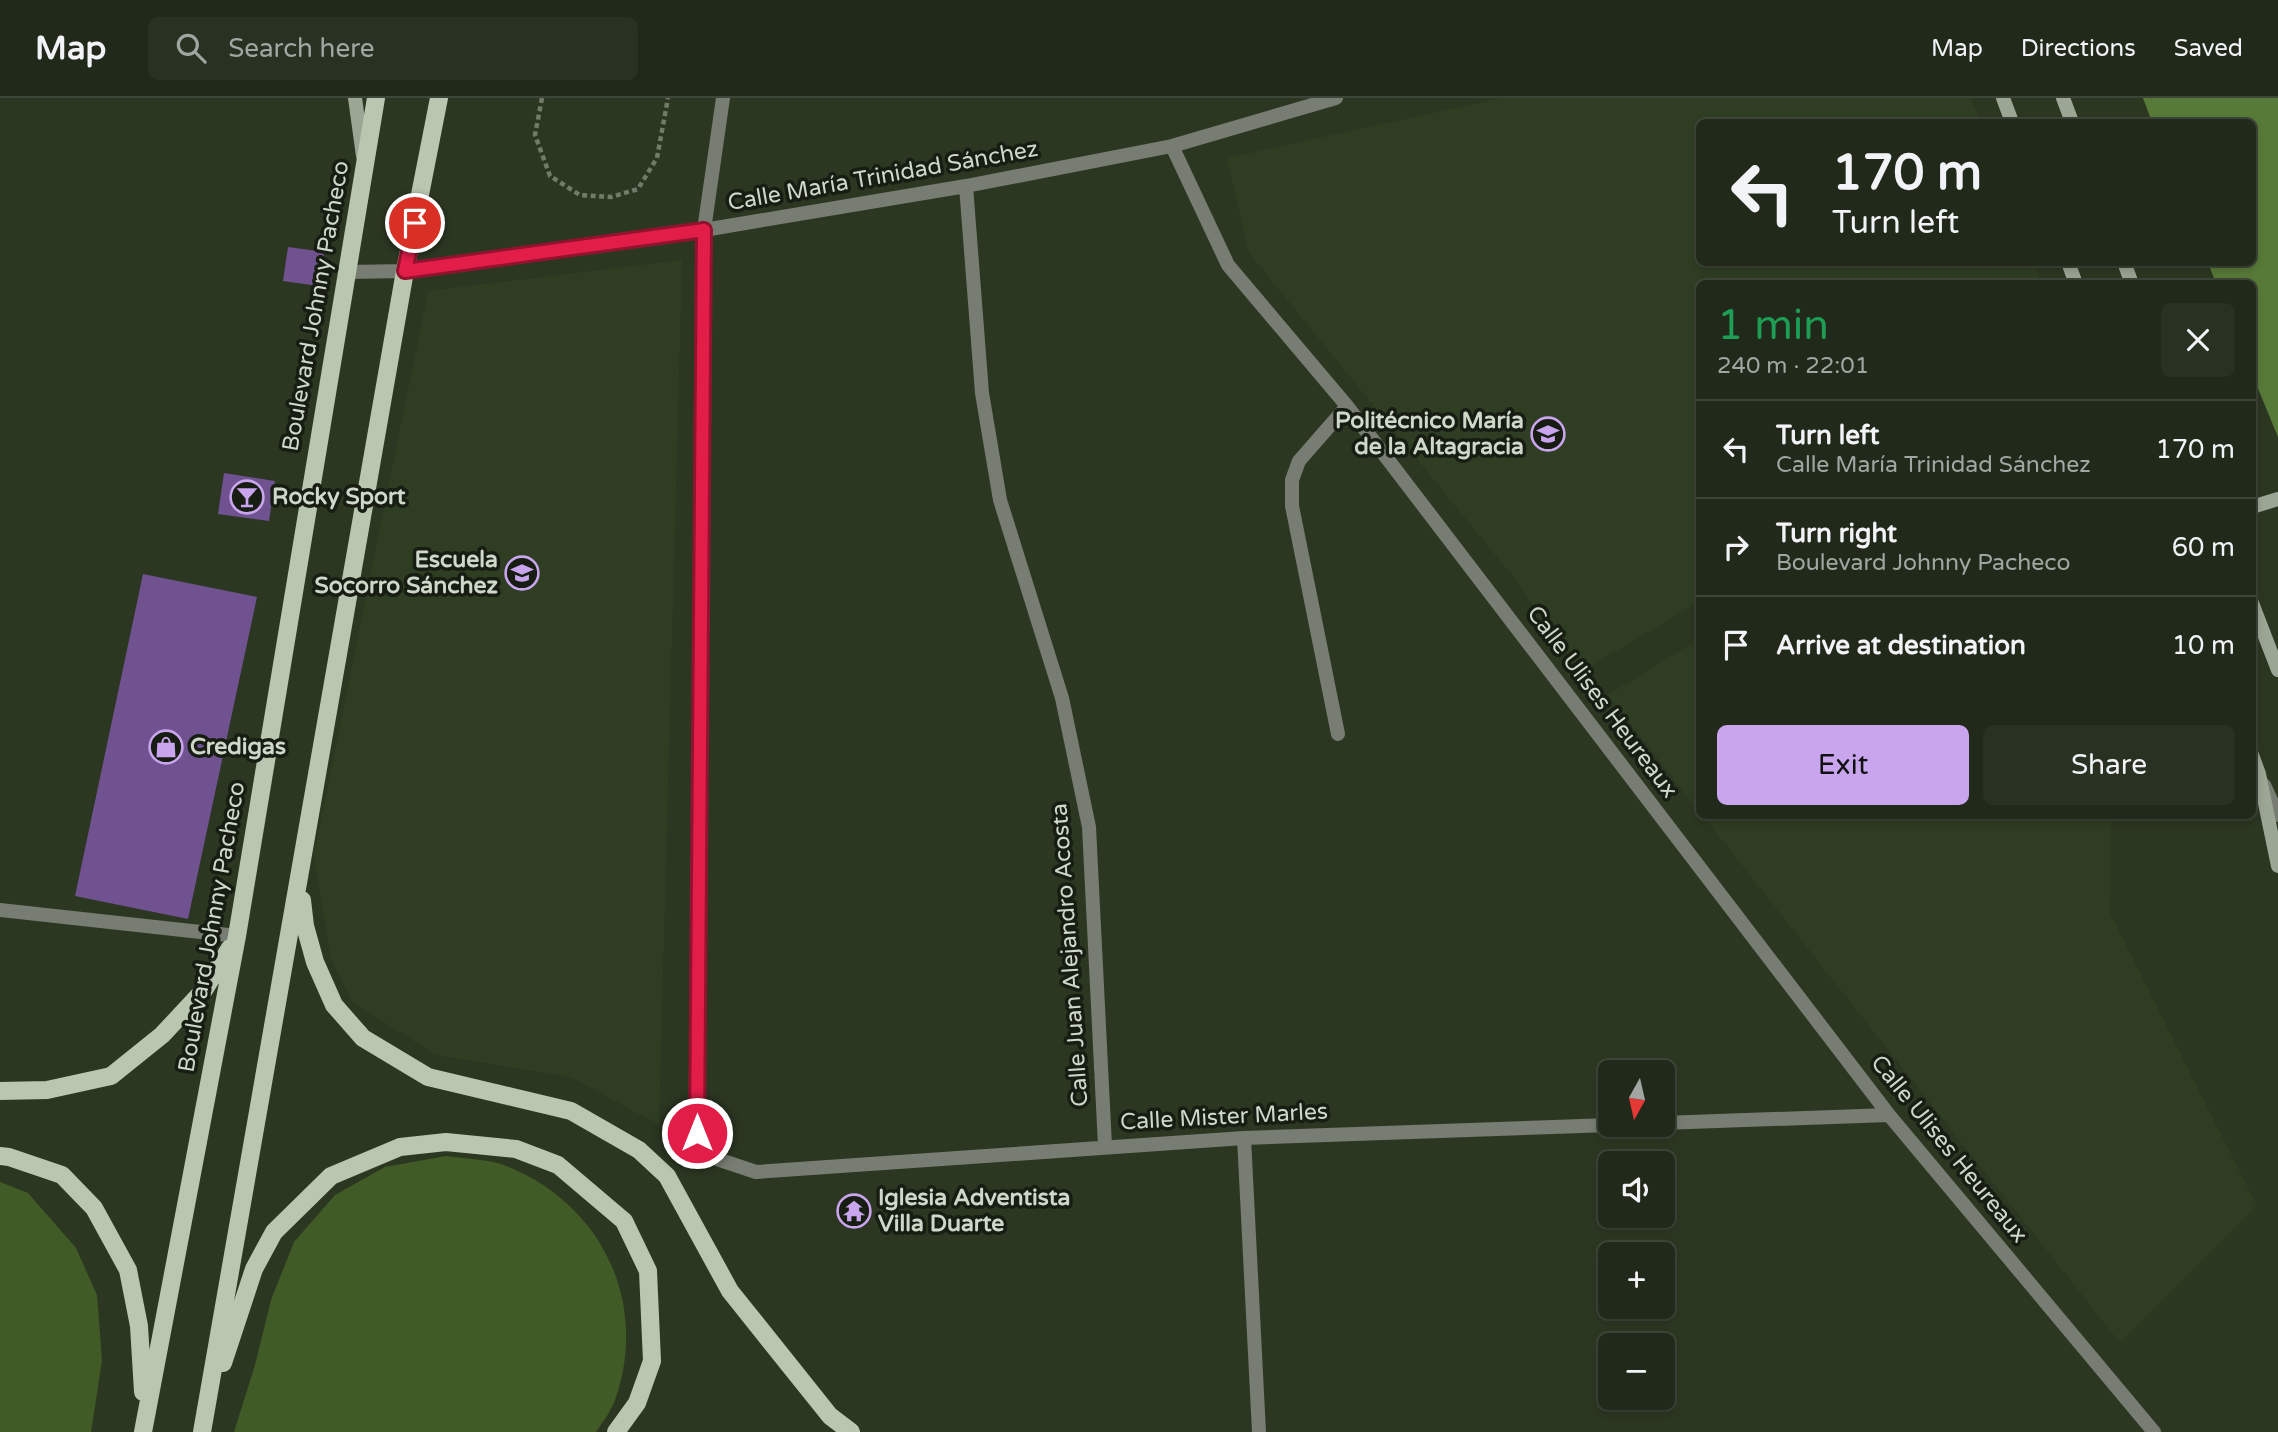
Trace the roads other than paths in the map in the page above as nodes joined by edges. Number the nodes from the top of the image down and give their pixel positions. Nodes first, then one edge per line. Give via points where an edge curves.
1 (355, 98) edge
2 (376, 98) edge
3 (723, 98) edge
4 (1336, 98) edge
5 (2003, 98) edge
6 (2063, 98) edge
7 (439, 100) edge
8 (2011, 119) edge
9 (2071, 119) edge
10 (1172, 146) junction
11 (365, 167) junction
12 (966, 186) junction
13 (704, 230) junction
14 (405, 271) junction
15 (348, 272) junction
16 (1347, 406) junction
17 (2278, 499) edge
18 (2256, 506) edge
19 (2256, 613) edge
20 (2278, 670) edge
21 (1338, 734) dead end
22 (2256, 766) edge
23 (2259, 774) junction
24 (2278, 815) edge
25 (2278, 866) edge
26 (300, 880) junction
27 (0, 910) edge
28 (237, 936) junction
29 (0, 1091) edge
30 (1889, 1115) junction
31 (1675, 1123) edge
32 (1598, 1125) edge
33 (1244, 1138) junction
34 (1105, 1146) junction
35 (0, 1156) edge
36 (144, 1425) edge
37 (202, 1429) edge
38 (616, 1432) edge
39 (851, 1432) edge
40 (1259, 1432) edge
41 (2154, 1432) edge

1 - 11 main road
2 - 11 main road, Boulevard Johnny Pacheco
3 - 13 street
4 - 10 street, Calle María Trinidad Sánchez
5 - 8 main road
6 - 9 main road
7 - 14 main road
10 - 12 street, Calle María Trinidad Sánchez
10 - 16 street, Calle Ulises Heureaux via 1228,265
11 - 15 main road, Boulevard Johnny Pacheco
12 - 13 street, Calle María Trinidad Sánchez
12 - 34 street, Calle Juan Alejandro Acosta via 982,393 1000,500 1062,698 1088,827
13 - 14 street, Calle María Trinidad Sánchez
13 - 34 street, Calle Mister Marles via 697,1133 717,1159 756,1172
14 - 15 street, Calle María Trinidad Sánchez
14 - 26 main road
15 - 28 main road, Boulevard Johnny Pacheco
16 - 21 street via 1299,461 1292,480 1292,506
16 - 30 street, Calle Ulises Heureaux
17 - 18 main road
19 - 20 main road
22 - 23 main road
23 - 24 street
23 - 25 main road
26 - 37 main road
26 - 39 main road via 314,962 334,1005 363,1038 428,1077 571,1111 639,1150 667,1176 730,1291 830,1416
27 - 28 street
28 - 29 main road via 204,990 162,1035 111,1076 47,1090
28 - 36 main road, Boulevard Johnny Pacheco
30 - 31 street
30 - 41 street, Calle Ulises Heureaux
32 - 33 street, Calle Mister Marles
33 - 34 street, Calle Mister Marles
33 - 40 street
35 - 36 main road via 62,1175 94,1208 128,1270 139,1326
37 - 38 main road via 254,1269 274,1232 331,1176 400,1147 446,1142 516,1149 558,1165 624,1221 648,1271 652,1361 637,1404

